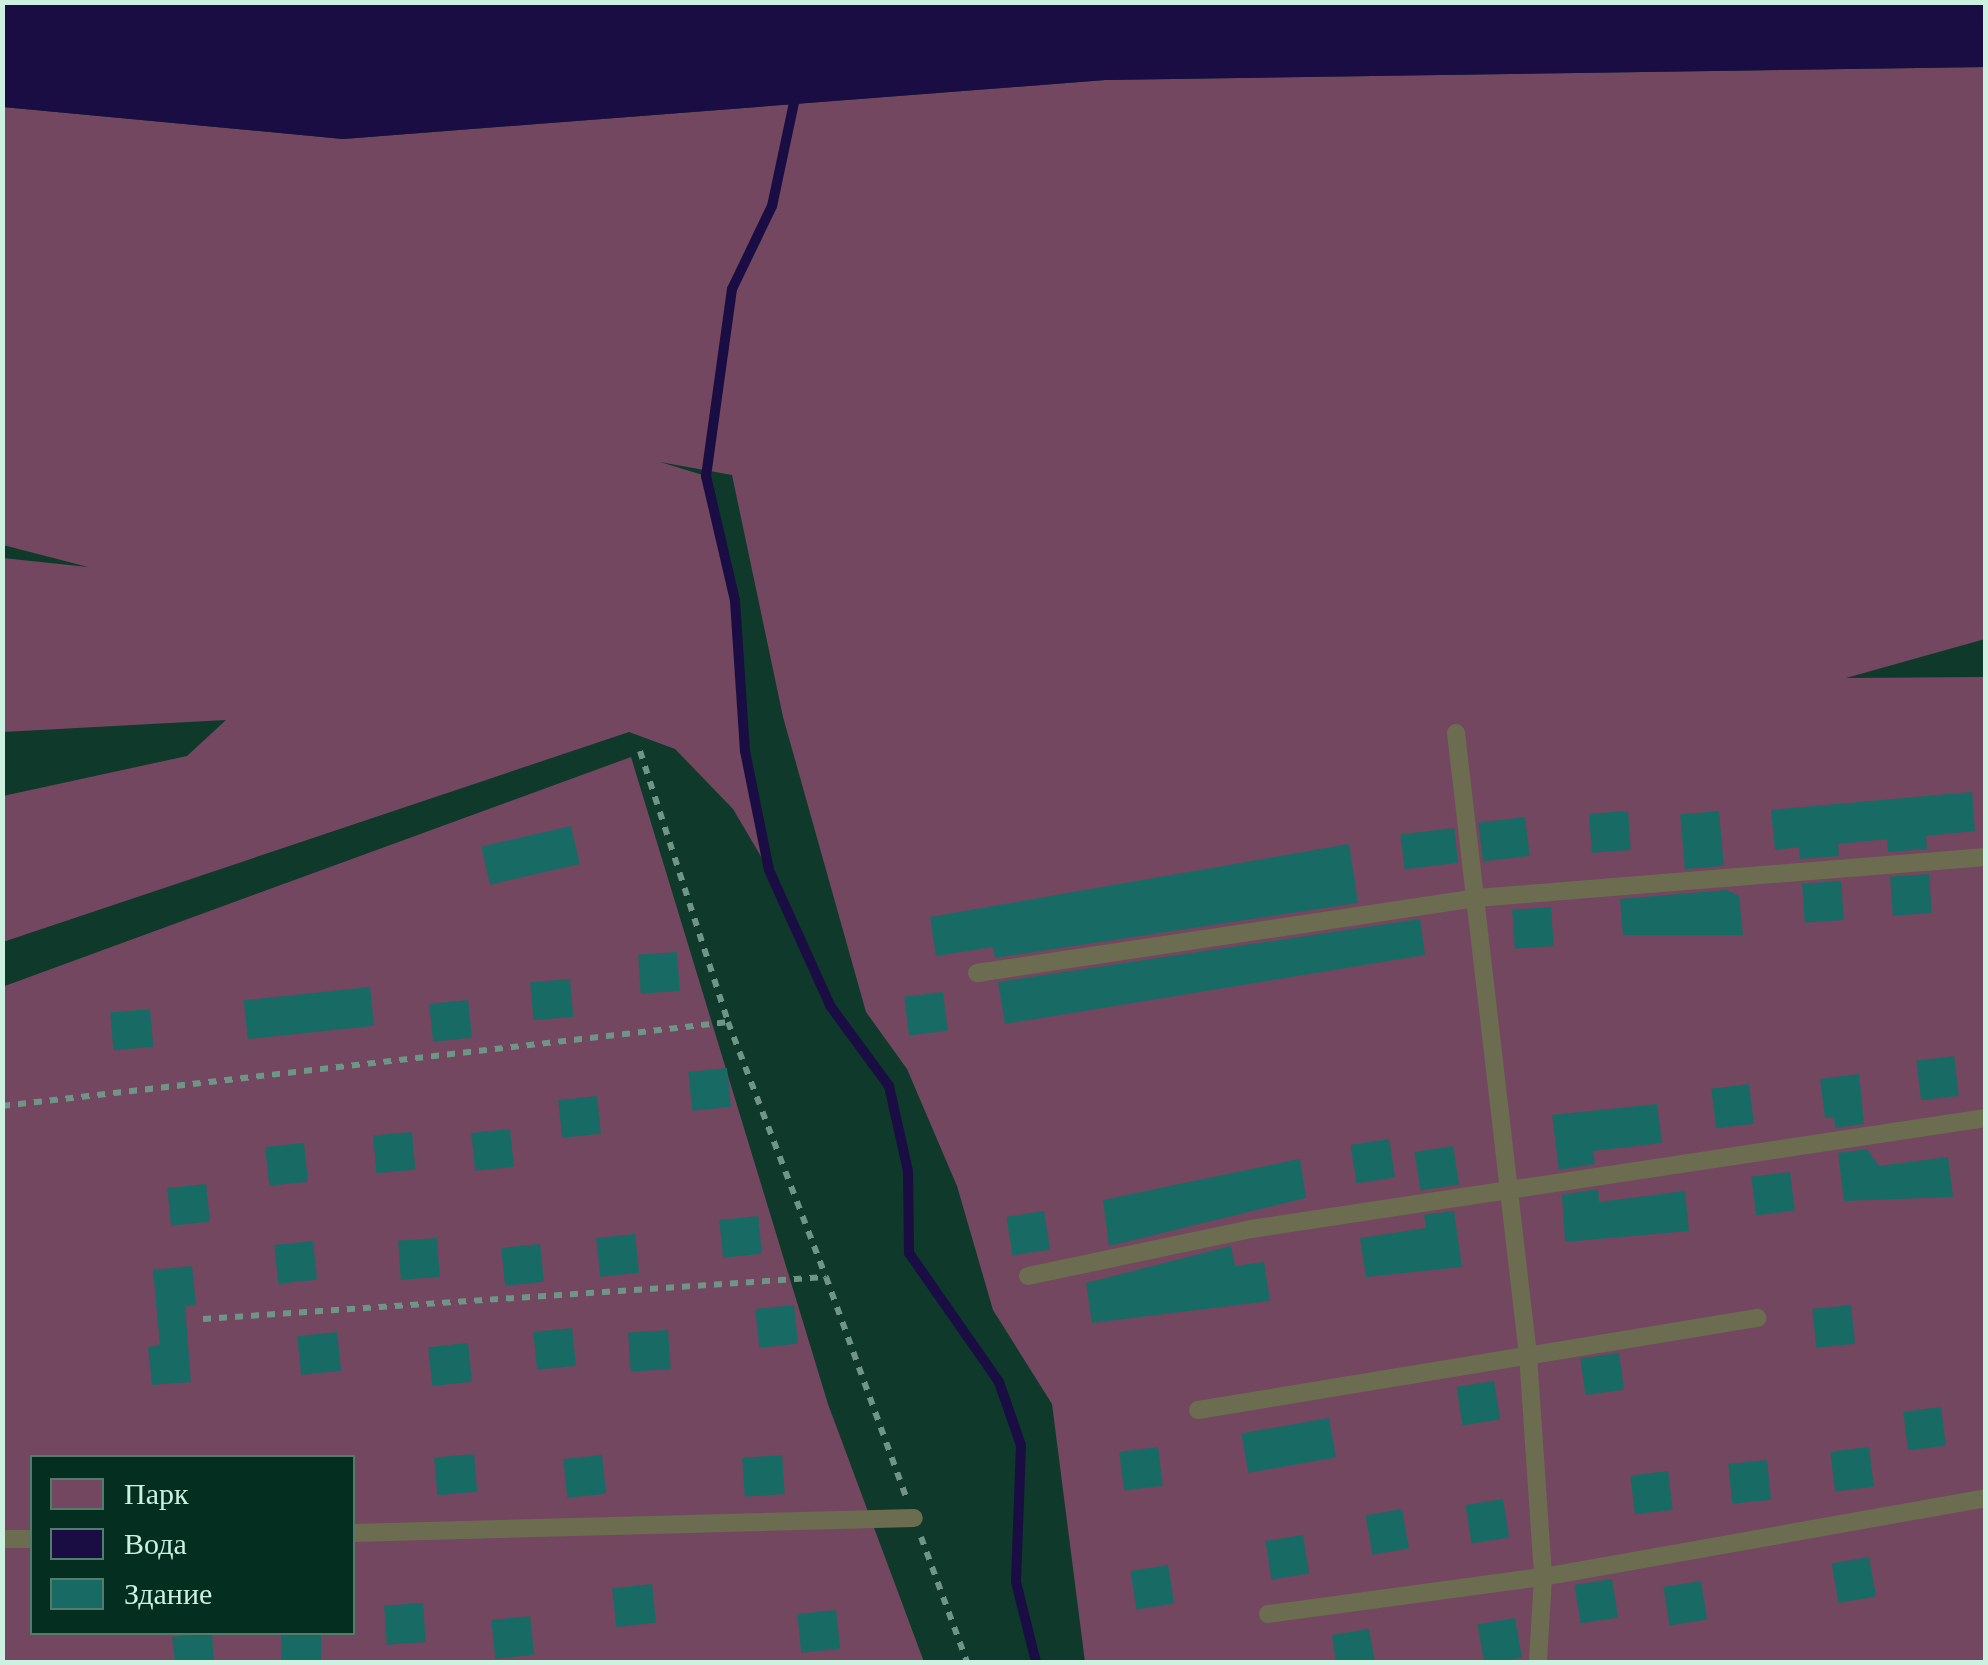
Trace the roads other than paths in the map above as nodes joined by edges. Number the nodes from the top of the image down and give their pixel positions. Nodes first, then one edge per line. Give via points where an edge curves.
1 (1456, 733) dead end
2 (1986, 857) edge
3 (1477, 898) junction
4 (977, 973) dead end
5 (1986, 1118) edge
6 (1514, 1195) junction
7 (1028, 1276) dead end
8 (1758, 1318) dead end
9 (1528, 1354) junction
10 (1198, 1410) dead end
11 (1986, 1498) edge
12 (914, 1518) road end
13 (355, 1533) edge
14 (2, 1539) edge
15 (30, 1539) edge
16 (1542, 1578) junction
17 (1268, 1614) dead end
18 (1538, 1662) edge

1 - 3 lane
2 - 3 lane
3 - 4 lane
3 - 6 lane
5 - 6 lane
6 - 7 lane via 1251,1229
6 - 9 lane
8 - 9 lane
9 - 10 lane
9 - 16 lane
11 - 16 lane
12 - 13 lane
14 - 15 lane
16 - 17 lane
16 - 18 lane

